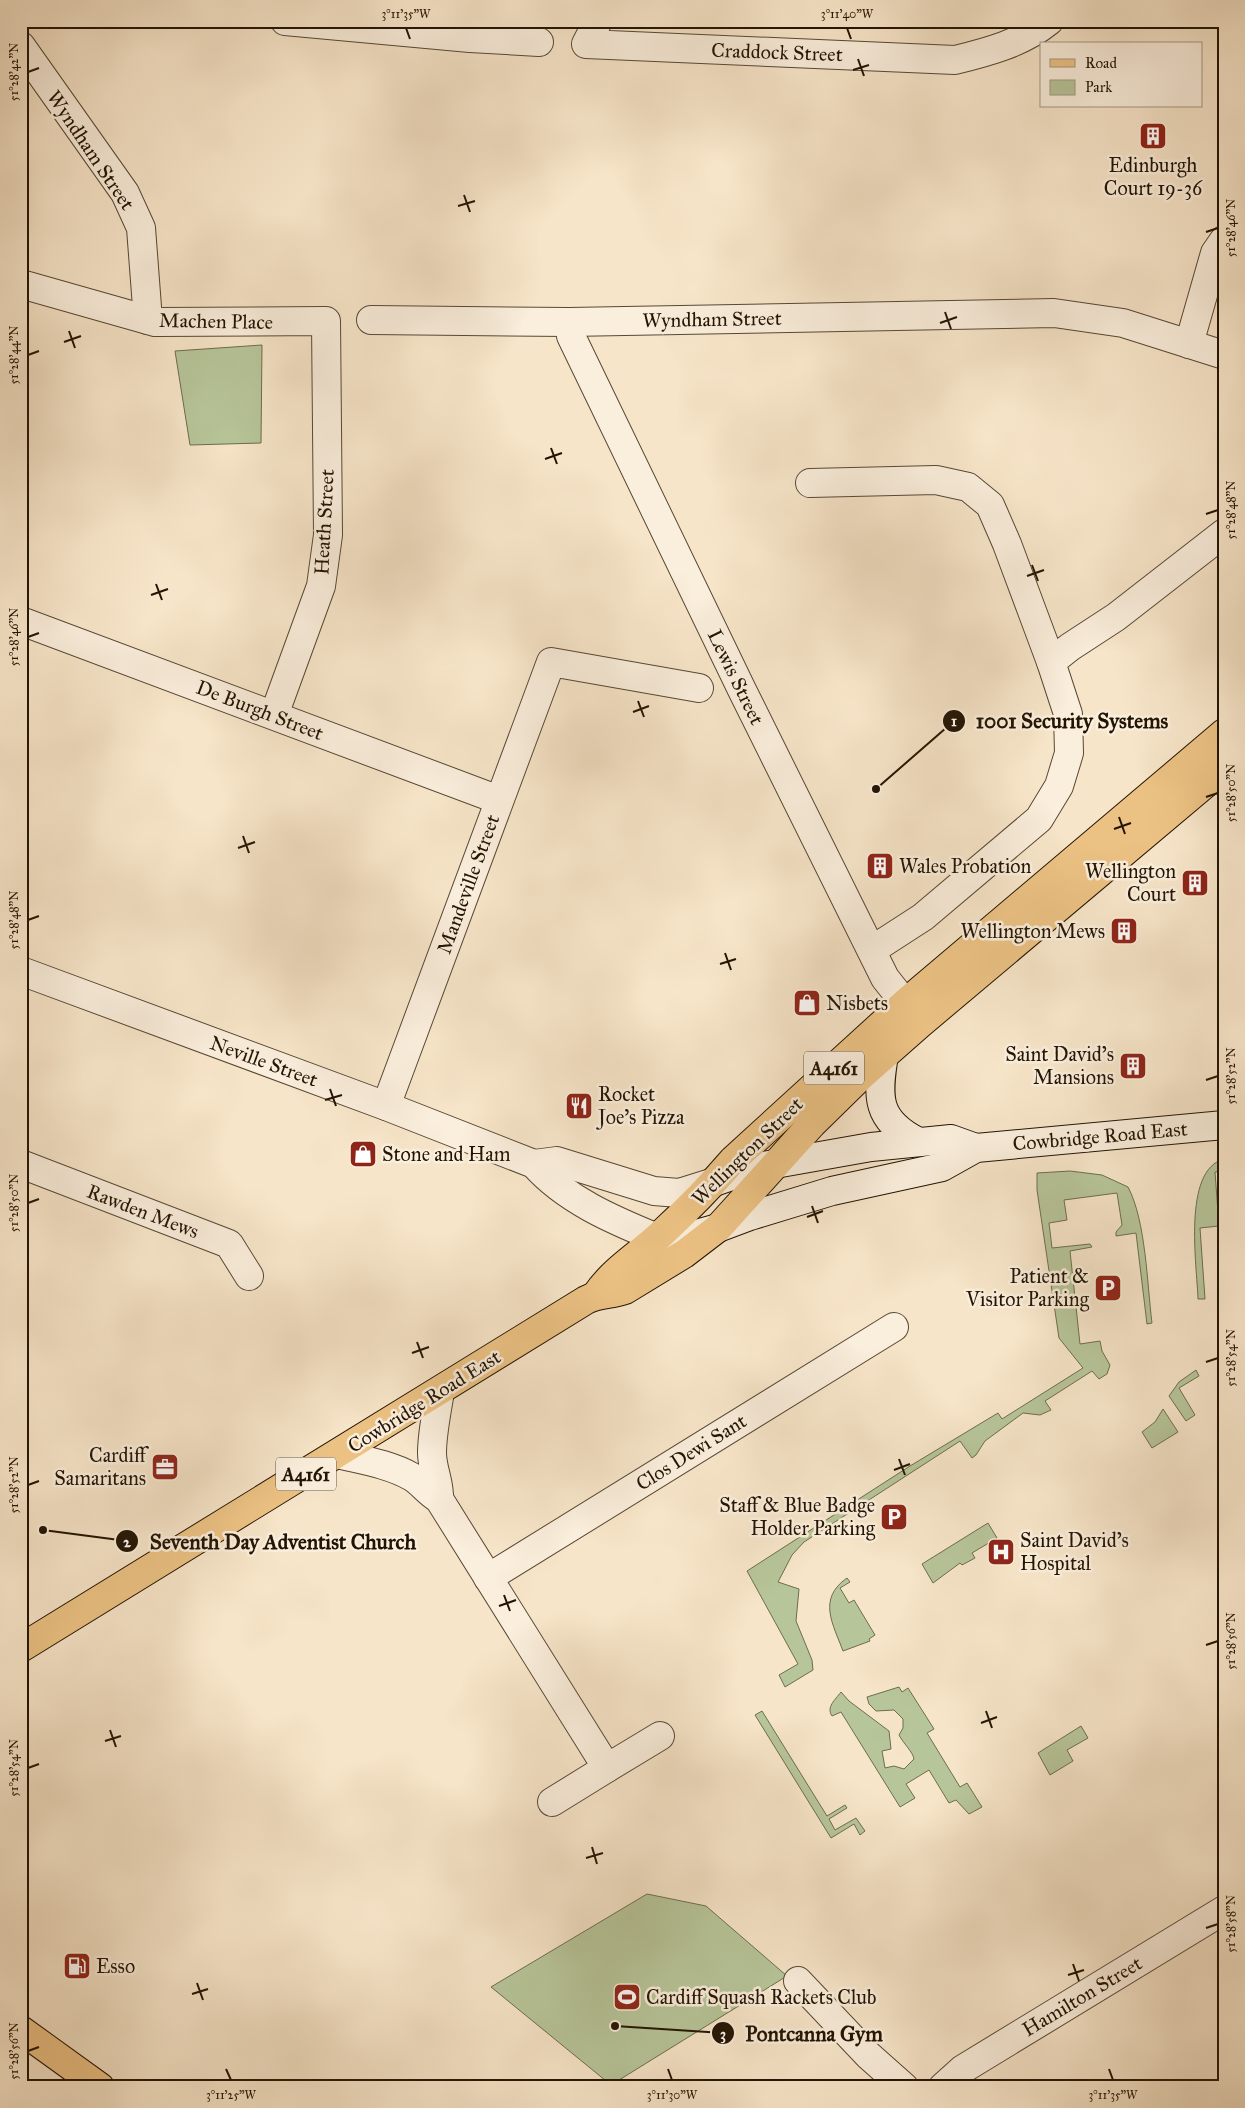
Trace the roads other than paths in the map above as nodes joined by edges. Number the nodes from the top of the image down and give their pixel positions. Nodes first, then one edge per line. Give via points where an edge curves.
1 (285, 21) edge
2 (1049, 21) edge
3 (470, 30) edge
4 (592, 33) edge
5 (539, 42) dead end
6 (21, 46) edge
7 (1224, 240) edge
8 (21, 284) edge
9 (148, 320) junction
10 (371, 320) dead end
11 (326, 321) joint
12 (569, 322) junction
13 (1189, 344) junction
14 (1224, 355) edge
15 (810, 483) dead end
16 (1224, 533) edge
17 (21, 621) edge
18 (1052, 662) junction
19 (699, 688) dead end
20 (274, 715) junction
21 (1224, 733) edge
22 (1224, 768) edge
23 (499, 800) junction
24 (872, 950) junction
25 (21, 971) edge
26 (913, 1013) junction
27 (884, 1055) junction
28 (386, 1106) junction
29 (1224, 1125) edge
30 (917, 1142) junction
31 (976, 1148) junction
32 (21, 1164) edge
33 (534, 1164) junction
34 (778, 1164) junction
35 (714, 1182) junction
36 (718, 1228) junction
37 (657, 1238) junction
38 (249, 1276) dead end
39 (596, 1294) junction
40 (894, 1327) dead end
41 (440, 1391) junction
42 (337, 1454) junction
43 (439, 1499) junction
44 (488, 1578) junction
45 (21, 1648) edge
46 (660, 1736) dead end
47 (607, 1768) junction
48 (552, 1802) dead end
49 (1224, 1910) edge
50 (798, 1981) dead end
51 (21, 2030) edge
52 (100, 2087) edge
53 (904, 2087) edge
54 (943, 2087) edge

1 - 3 street
2 - 4 street, Craddock Street via 1037,31 988,53 955,60
3 - 5 street
6 - 9 street, Wyndham Street via 125,193 141,228
7 - 13 street via 1215,253
8 - 9 street, Machen Place
9 - 11 street, Machen Place via 187,323
10 - 12 street, Wyndham Street
11 - 20 street, Heath Street via 326,552 321,586
12 - 13 street, Wyndham Street via 1054,313 1123,323
12 - 24 street, Lewis Street via 571,336
13 - 14 street, Wyndham Street
15 - 18 street via 936,480 968,487 990,505
16 - 18 street
17 - 20 street, De Burgh Street
18 - 24 street via 1068,714 1069,753 1058,786 1039,819 923,917
19 - 23 street, Mandeville Street via 551,662
20 - 23 street, De Burgh Street
21 - 26 main road, Wellington Street / A4161
22 - 26 main road, Wellington Street / A4161
23 - 28 street, Mandeville Street
24 - 26 street, Lewis Street via 885,978
25 - 28 street, Neville Street
26 - 27 main road, Wellington Street / A4161
26 - 35 main road, Wellington Street / A4161 via 733,1160
27 - 30 street via 879,1093 884,1111 893,1127
27 - 34 main road, Wellington Street / A4161 via 812,1124
28 - 33 street, Neville Street
29 - 31 street, Cowbridge Road East
30 - 31 street, Cowbridge Road East via 951,1140
30 - 34 street, Cowbridge Road East
31 - 36 street, Cowbridge Road East via 942,1167 832,1190
32 - 38 street, Rawden Mews via 229,1244
33 - 35 street, Neville Street via 557,1161 654,1191 679,1193
33 - 37 street, Neville Street via 550,1183 602,1214
34 - 35 street, Cowbridge Road East via 739,1172
34 - 36 main road, Wellington Street / A4161
35 - 37 main road, Wellington Street / A4161
36 - 37 street, Cowbridge Road East via 682,1238
36 - 39 main road, Cowbridge Road East / A4161 via 684,1254 625,1290 615,1294
37 - 39 main road, Cowbridge Road East / A4161 via 606,1281
39 - 41 main road, Cowbridge Road East / A4161
40 - 44 street, Clos Dewi Sant
41 - 42 main road, Cowbridge Road East / A4161
41 - 43 street via 432,1451 440,1485
42 - 43 street via 399,1470
42 - 45 main road, Cowbridge Road East / A4161
43 - 44 street
44 - 47 street
46 - 47 street
47 - 48 street
49 - 54 street, Hamilton Street via 963,2069
50 - 53 street via 873,2060
51 - 52 main road

